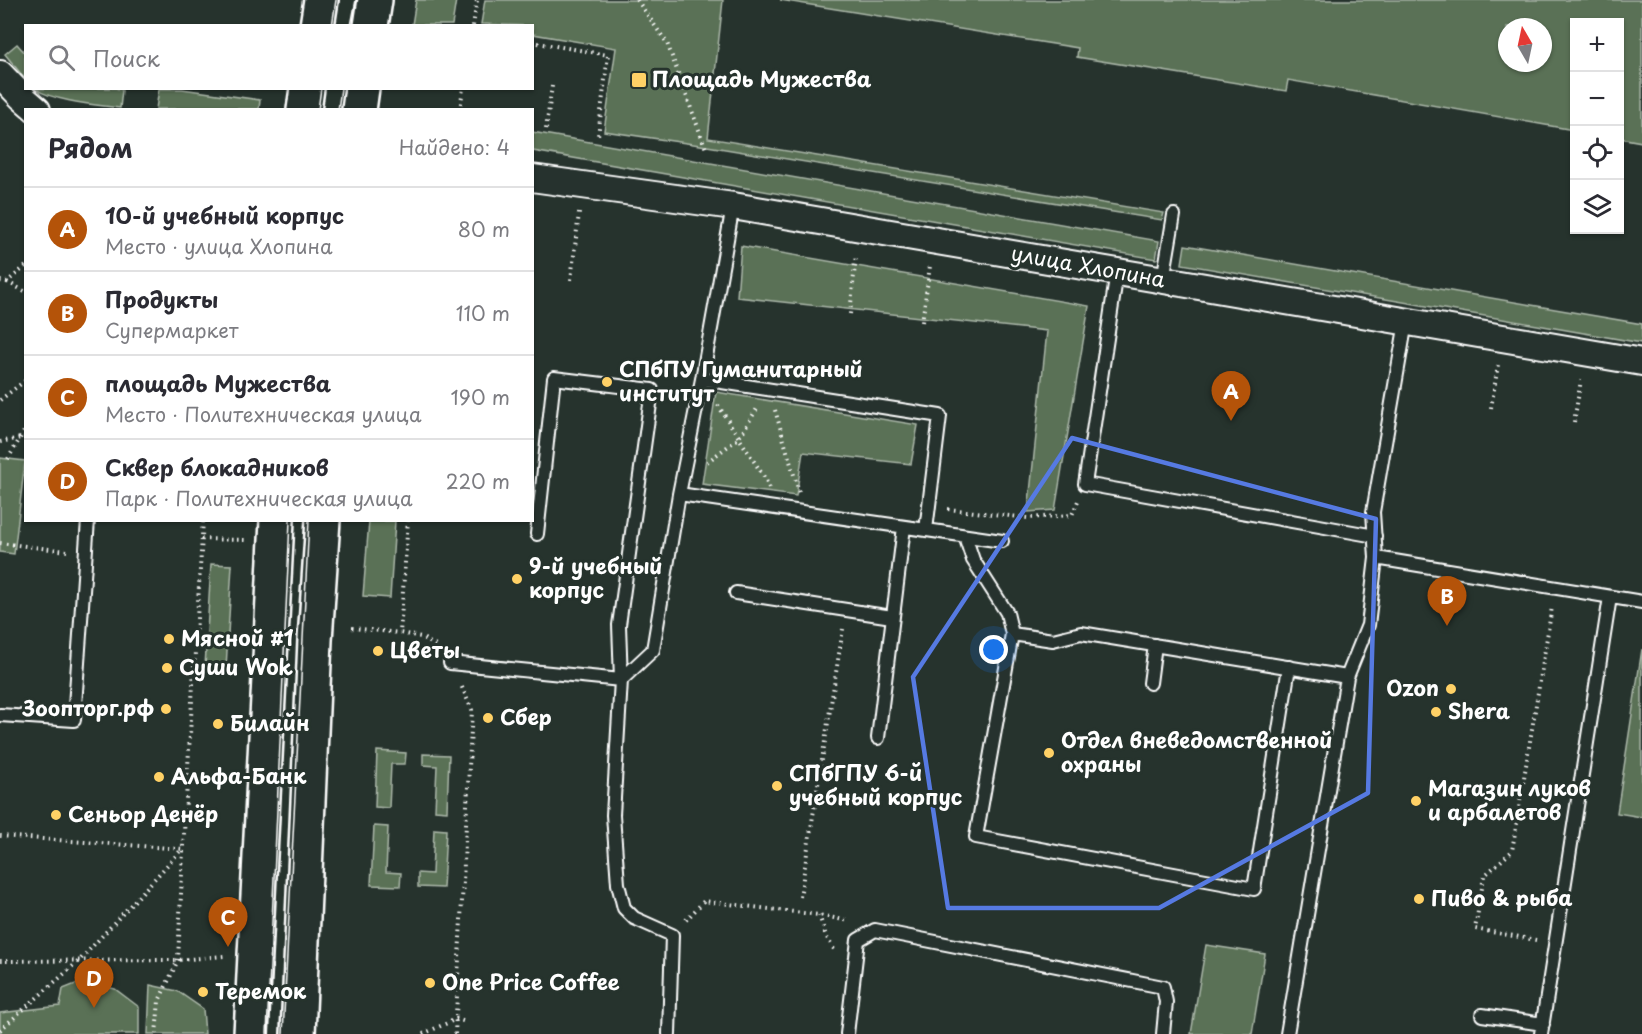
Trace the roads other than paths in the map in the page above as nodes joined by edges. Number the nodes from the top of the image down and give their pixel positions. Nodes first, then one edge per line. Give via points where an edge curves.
1 (321, 0) edge
2 (375, 0) edge
3 (317, 24) edge
4 (371, 24) edge
5 (0, 74) edge
6 (307, 90) edge
7 (362, 90) edge
8 (35, 108) edge
9 (304, 108) edge
10 (359, 108) edge
11 (534, 178) edge
12 (733, 206) junction
13 (1174, 215) dead end
14 (1117, 272) junction
15 (1163, 280) junction
16 (1407, 322) junction
17 (1642, 362) edge
18 (702, 379) junction
19 (679, 494) junction
20 (88, 522) edge
21 (277, 522) edge
22 (323, 522) edge
23 (904, 527) junction
24 (926, 530) junction
25 (537, 534) dead end
26 (965, 536) junction
27 (1375, 536) junction
28 (1002, 541) dead end
29 (1376, 558) junction
30 (736, 593) dead end
31 (1610, 597) junction
32 (1642, 602) edge
33 (892, 617) junction
34 (1012, 634) junction
35 (1155, 645) junction
36 (450, 663) road end
37 (1289, 668) junction
38 (1347, 677) junction
39 (621, 680) junction
40 (1150, 683) dead end
41 (0, 715) edge
42 (878, 738) dead end
43 (1482, 1015) dead end
44 (1542, 1029) edge
45 (251, 1034) edge
46 (298, 1034) edge
47 (669, 1034) edge
48 (847, 1034) edge
49 (1163, 1034) edge
50 (1287, 1034) edge

1 - 3 main road
2 - 4 main road
5 - 8 street
6 - 9 main road
7 - 10 main road
11 - 12 street, улица Хлопина
12 - 14 street, улица Хлопина
12 - 18 lane
13 - 15 lane
14 - 15 street, улица Хлопина
14 - 27 lane via 1085,484
15 - 16 street, улица Хлопина
16 - 17 street, улица Хлопина
16 - 27 lane via 1374,512
18 - 19 lane
18 - 24 lane via 939,416
19 - 23 lane
19 - 39 lane via 653,650
20 - 41 lane via 74,720
21 - 45 main road
22 - 46 main road
23 - 24 lane
23 - 33 lane
24 - 26 lane
25 - 39 lane via 554,378 652,390 619,625
26 - 28 lane
26 - 34 lane via 973,560 1007,613
27 - 29 lane
29 - 31 lane
29 - 38 lane via 1368,625
30 - 33 lane
31 - 32 lane
31 - 44 lane
33 - 42 lane
34 - 35 lane via 1053,640 1081,633
34 - 37 lane via 976,837 1254,888
35 - 37 lane
35 - 40 lane
36 - 39 lane
37 - 38 lane
38 - 50 lane
39 - 47 lane via 613,815 618,884 624,908 634,918 672,935
43 - 44 lane
48 - 49 lane via 858,940 875,930 1163,987

